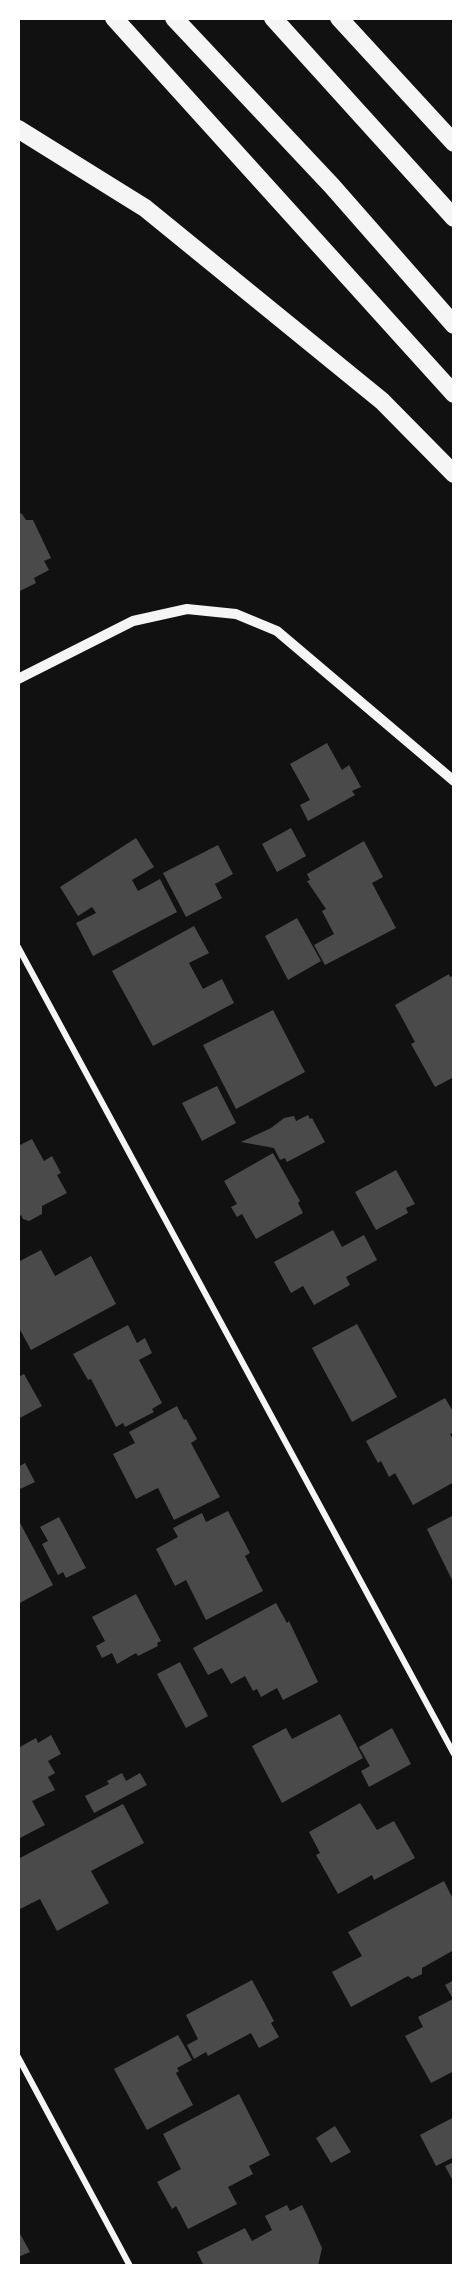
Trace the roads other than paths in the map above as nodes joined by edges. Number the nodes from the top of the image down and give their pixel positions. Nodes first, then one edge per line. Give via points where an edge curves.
1 (114, 18) edge
2 (174, 18) edge
3 (273, 18) edge
4 (339, 18) edge
5 (18, 129) edge
6 (454, 143) edge
7 (454, 218) edge
8 (454, 325) edge
9 (454, 394) edge
10 (454, 474) edge
11 (18, 679) edge
12 (454, 781) edge
13 (18, 947) edge
14 (454, 1754) edge
15 (18, 2057) edge
16 (130, 2266) edge

1 - 9 highway
2 - 8 highway via 332,186
3 - 7 highway
4 - 6 highway
5 - 10 highway via 145,208 382,401
11 - 12 street via 133,621 187,609 236,615 276,631
13 - 14 street
15 - 16 street

